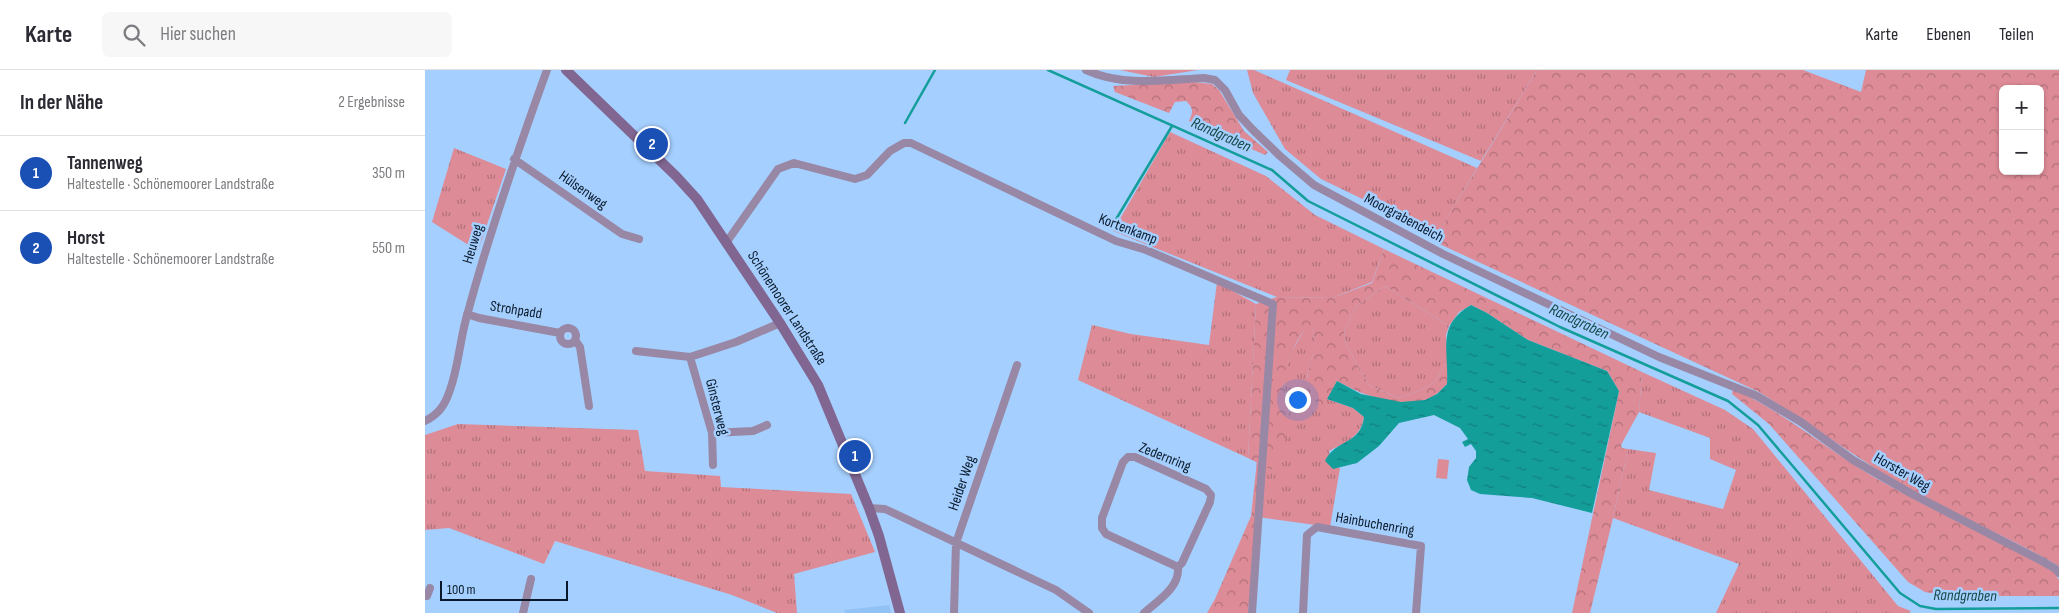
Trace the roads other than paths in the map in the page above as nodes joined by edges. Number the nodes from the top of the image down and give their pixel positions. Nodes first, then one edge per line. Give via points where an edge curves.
1 (547, 70) edge
2 (565, 70) edge
3 (1086, 70) edge
4 (514, 159) junction
5 (639, 239) dead end
6 (727, 243) junction
7 (467, 314) junction
8 (781, 323) junction
9 (636, 351) dead end
10 (690, 357) junction
11 (1017, 365) dead end
12 (1735, 386) joint
13 (589, 406) dead end
14 (425, 421) edge
15 (767, 425) dead end
16 (712, 433) junction
17 (713, 465) dead end
18 (869, 508) junction
19 (956, 543) junction
20 (1177, 567) junction
21 (2059, 573) edge
22 (531, 579) dead end
23 (430, 588) dead end
24 (425, 596) edge
25 (523, 613) edge
26 (900, 613) edge
27 (954, 613) edge
28 (1089, 613) edge
29 (1144, 613) edge
30 (1252, 613) edge
31 (1303, 613) edge
32 (1416, 613) edge

1 - 4 street, Heuweg
2 - 6 street, Schönemoorer Landstraße via 697,199
3 - 12 street, Moorgrabendeich via 1128,82 1215,80 1253,130 1314,185 1452,258 1659,357
4 - 5 street, Hülsenweg via 622,234
4 - 7 street, Heuweg
6 - 8 street, Schönemoorer Landstraße
6 - 30 street, Kortenkamp via 778,169 794,163 855,179 867,175 890,151 911,143 1116,242 1147,250 1273,304
7 - 13 street, Strohpadd via 560,333 564,329 573,329 580,347
7 - 14 street, Heuweg via 450,390 437,415
8 - 10 street
8 - 18 street, Schönemoorer Landstraße via 818,385
9 - 10 street
10 - 16 street, Ginsterweg
11 - 19 street, Heider Weg
12 - 21 street, Horster Weg via 1801,422 1853,460
15 - 16 street via 753,431
16 - 17 street, Ginsterweg
18 - 19 street via 885,508
18 - 26 street, Schönemoorer Landstraße
19 - 27 street, Heider Weg
19 - 28 street via 1056,590
20 - 20 street, Zedernring via 1106,534 1102,528 1102,518 1123,462 1128,457 1135,457 1206,489 1211,495 1182,563
20 - 29 street, Zedernring via 1176,578 1169,591
22 - 25 street
23 - 24 street
31 - 32 street, Hainbuchenring via 1307,535 1317,527 1421,546

